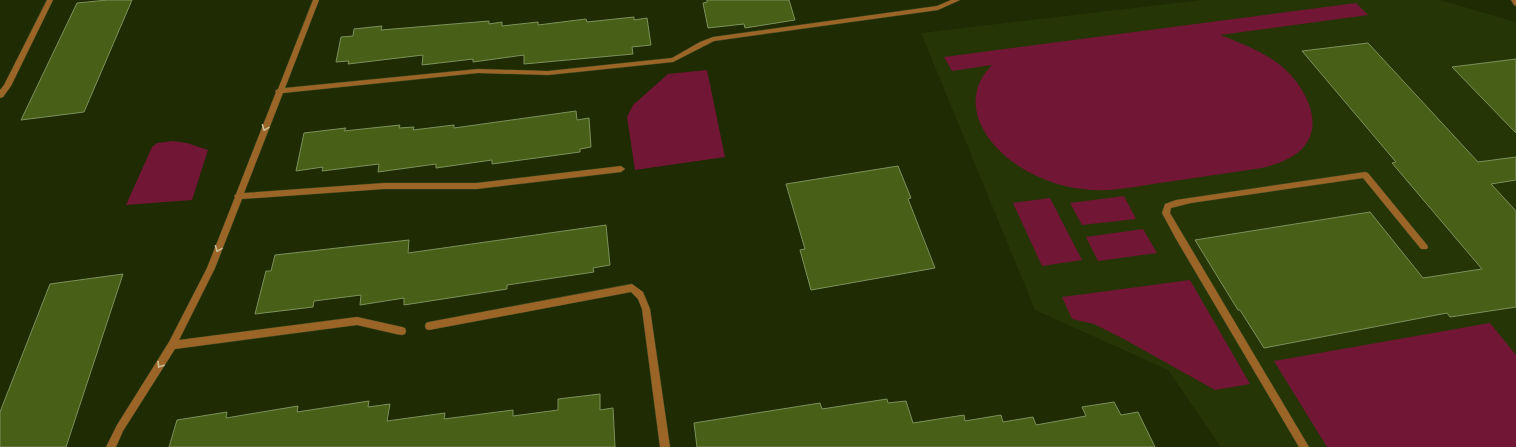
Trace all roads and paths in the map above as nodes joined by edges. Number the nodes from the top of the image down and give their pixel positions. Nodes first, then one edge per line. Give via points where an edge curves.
1 (50, 0) edge
2 (316, 0) edge
3 (958, 0) edge
4 (1514, 0) edge
5 (1516, 4) edge
6 (279, 92) junction
7 (0, 95) edge
8 (621, 169) dead end
9 (238, 196) junction
10 (1424, 247) dead end
11 (429, 326) dead end
12 (402, 331) dead end
13 (172, 345) junction
14 (111, 447) edge
15 (665, 447) edge
16 (1304, 447) edge

1 - 7 street via 7,86
2 - 6 street
3 - 6 street via 938,8 713,39 673,60 548,73 478,71
4 - 5 street
6 -> 9 street
8 - 9 street via 477,186 384,186
9 -> 13 street via 211,268
10 - 16 street via 1365,175 1191,200 1168,206 1166,213 1179,237
11 - 15 street via 632,288 643,298 646,309
12 - 13 street via 357,321
13 -> 14 street via 120,428

